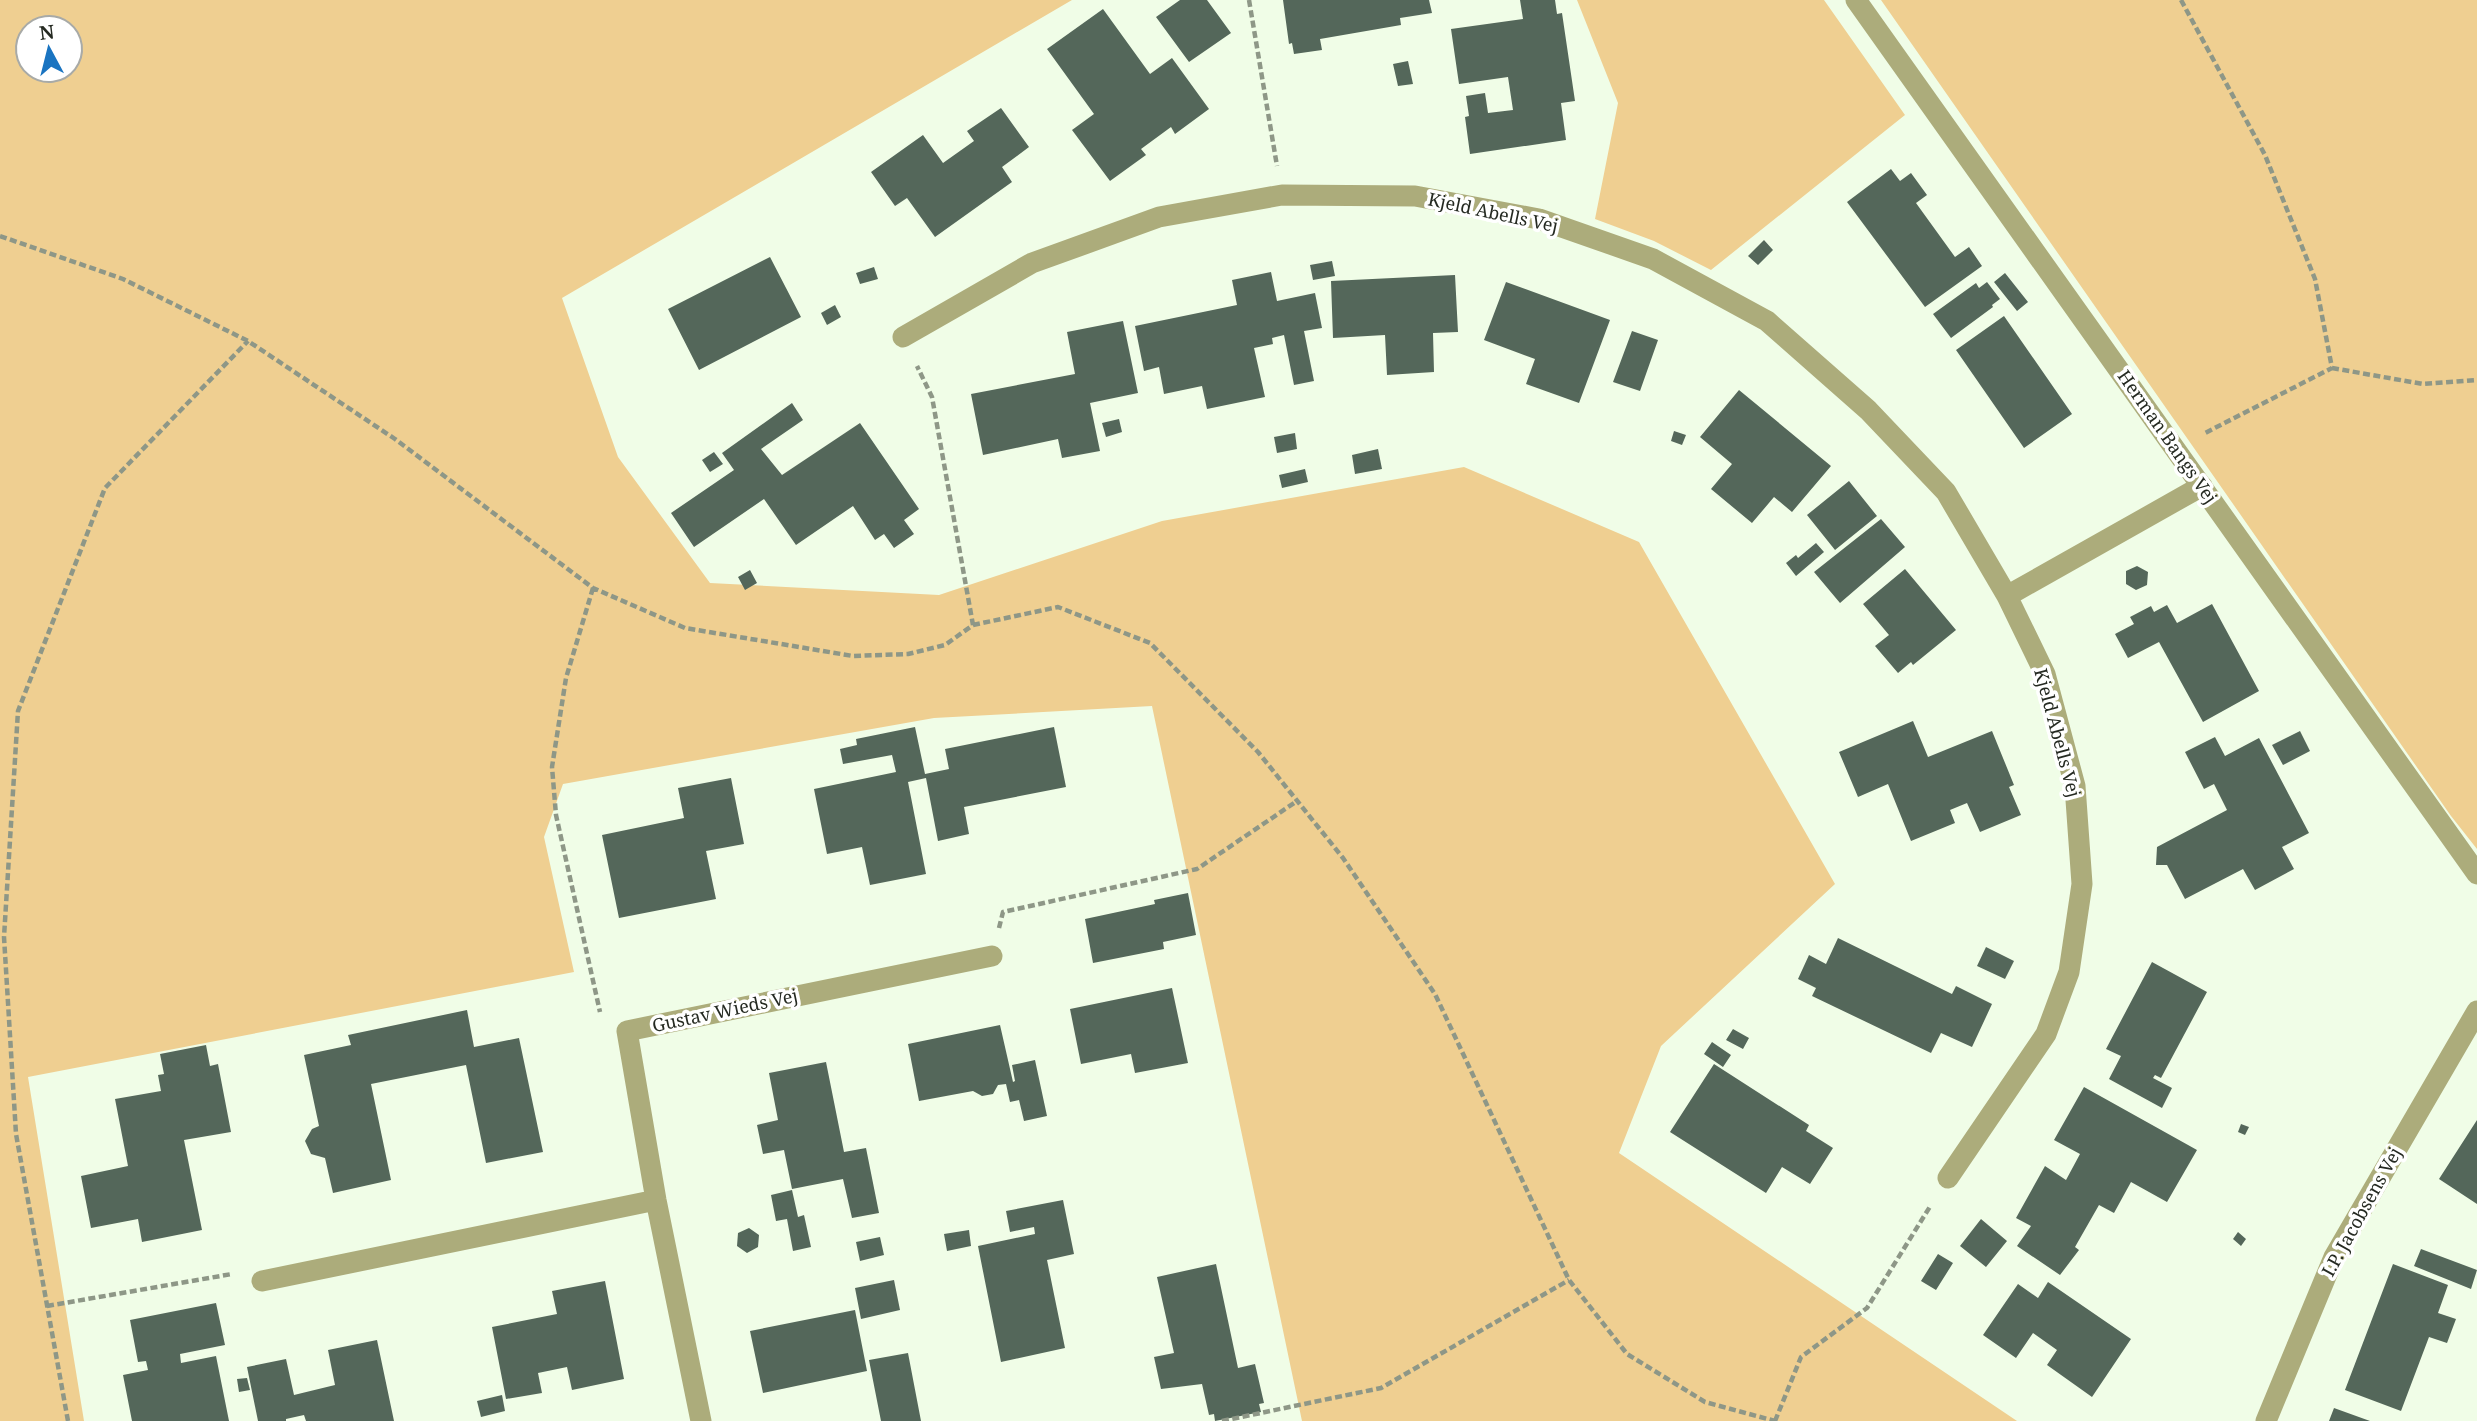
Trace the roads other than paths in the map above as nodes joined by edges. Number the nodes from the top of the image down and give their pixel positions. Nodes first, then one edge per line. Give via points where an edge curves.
1 (1856, 0) edge
2 (903, 337) road end
3 (2202, 486) junction
4 (2007, 596) junction
5 (2477, 874) edge
6 (992, 956) road end
7 (2477, 1011) edge
8 (1948, 1178) road end
9 (656, 1200) junction
10 (262, 1281) road end
11 (701, 1421) edge
12 (2266, 1421) edge

1 - 3 street, Herman Bangs Vej
2 - 4 street, Kjeld Abells Vej via 1032,263 1159,217 1282,195 1415,196 1539,219 1653,260 1767,321 1868,410 1946,492
3 - 4 street
3 - 5 street, Herman Bangs Vej
4 - 8 street, Kjeld Abells Vej via 2045,674 2075,786 2082,884 2069,972 2046,1034
6 - 9 street, Gustav Wieds Vej via 626,1031
7 - 12 street, I.P. Jacobsens Vej via 2334,1257
9 - 10 street
9 - 11 street

